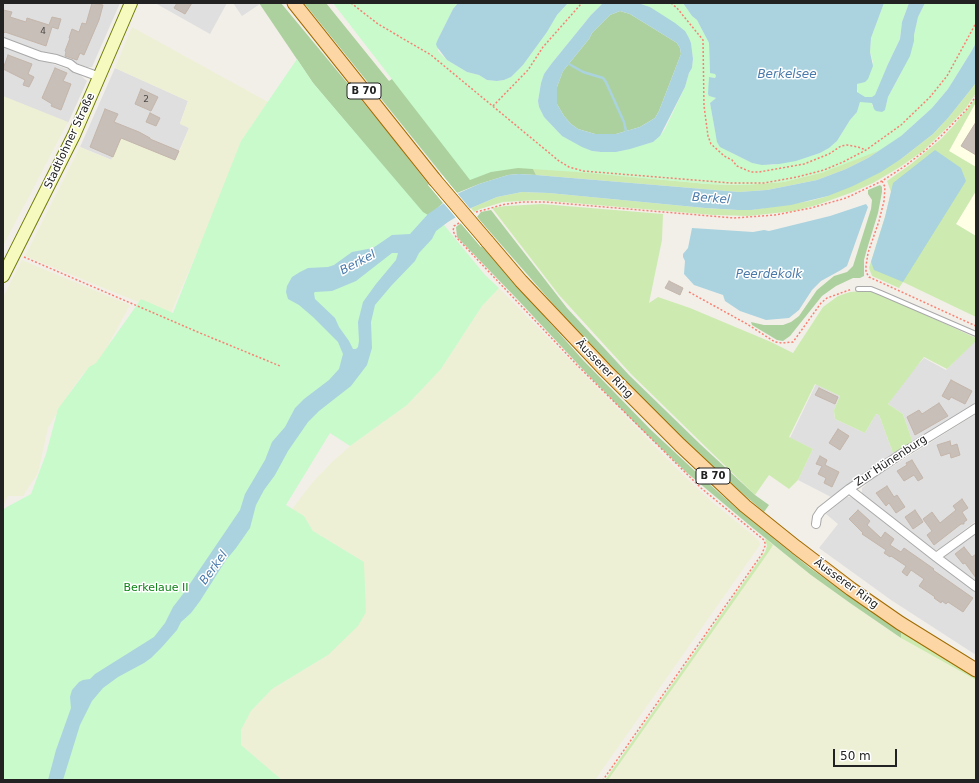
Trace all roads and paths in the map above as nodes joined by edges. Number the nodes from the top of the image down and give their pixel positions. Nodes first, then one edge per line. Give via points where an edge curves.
1 (131, 3) edge
2 (294, 3) edge
3 (351, 3) edge
4 (582, 3) edge
5 (671, 3) edge
6 (976, 23) edge
7 (3, 42) edge
8 (100, 77) junction
9 (976, 96) edge
10 (493, 106) junction
11 (866, 150) junction
12 (882, 181) junction
13 (475, 213) dead end
14 (459, 223) dead end
15 (15, 253) junction
16 (3, 276) edge
17 (858, 289) joint
18 (689, 292) dead end
19 (976, 326) edge
20 (976, 334) edge
21 (280, 366) dead end
22 (976, 408) edge
23 (849, 489) junction
24 (816, 524) dead end
25 (976, 528) edge
26 (936, 557) junction
27 (976, 587) edge
28 (976, 670) edge
29 (603, 780) edge

1 - 8 street, Stadtlohner Straße
2 - 28 main road, Äusserer Ring / B 70, bridge via 435,180 521,281 680,445 745,506 796,547 900,623
3 - 10 path via 378,24 431,55
4 - 10 path via 543,47 528,70
5 - 11 path via 703,40 704,106 708,136 711,144 724,156 751,172 759,172 804,164 841,146
6 - 11 path via 947,76 930,97 901,125
7 - 8 street via 70,64
8 - 15 street, Stadtlohner Straße
9 - 12 path via 954,123 927,149
10 - 11 path via 559,161 583,171 717,183 764,183 824,170
12 - 13 path via 846,198 811,208 756,218 546,202 506,204
12 - 19 path via 885,186 884,201 868,253 866,272 869,277
14 - 29 path via 454,226 456,237 578,366 701,488 764,540 762,554
15 - 16 street, Stadtlohner Straße
15 - 21 path
17 - 18 path via 827,298 793,342 782,344
17 - 20 lane via 871,289
22 - 23 street, Zur Hünenburg
23 - 24 street, Zur Hünenburg via 821,511
23 - 26 street
25 - 26 street
26 - 27 street

